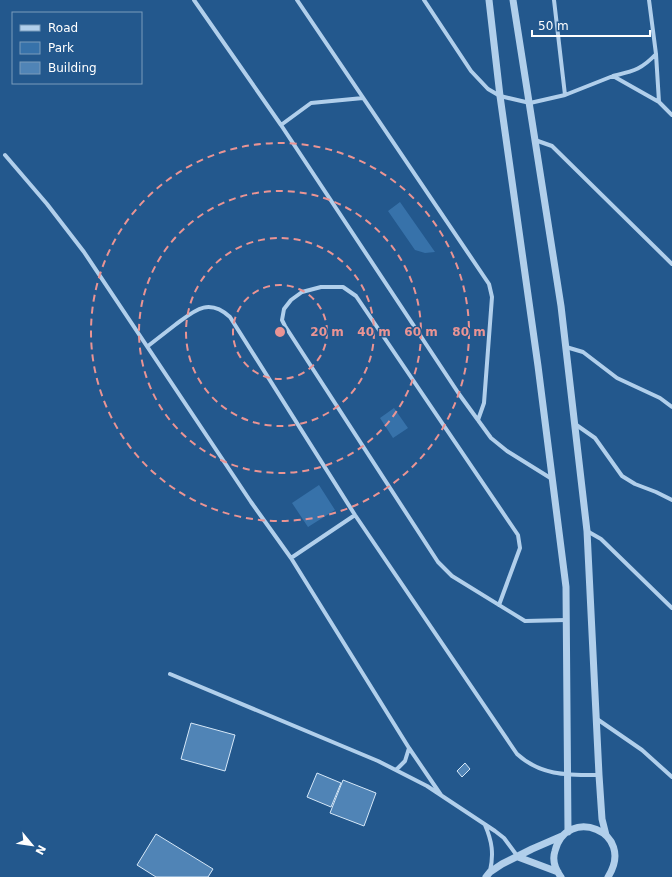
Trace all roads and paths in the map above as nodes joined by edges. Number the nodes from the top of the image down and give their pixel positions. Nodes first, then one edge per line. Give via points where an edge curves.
1 (194, 0) edge
2 (297, 0) edge
3 (424, 0) edge
4 (489, 0) edge
5 (513, 0) edge
6 (554, 0) edge
7 (649, 0) edge
8 (656, 54) junction
9 (613, 76) junction
10 (565, 95) junction
11 (500, 96) junction
12 (363, 98) junction
13 (659, 102) junction
14 (530, 103) junction
15 (672, 115) edge
16 (281, 126) junction
17 (535, 140) junction
18 (5, 155) dead end
19 (672, 264) edge
20 (148, 346) junction
21 (566, 346) junction
22 (672, 407) edge
23 (478, 420) junction
24 (575, 424) junction
25 (552, 479) junction
26 (672, 500) edge
27 (356, 515) junction
28 (587, 530) junction
29 (291, 558) junction
30 (498, 604) junction
31 (672, 608) edge
32 (566, 620) junction
33 (170, 674) dead end
34 (596, 718) junction
35 (409, 748) junction
36 (396, 770) junction
37 (567, 775) junction
38 (599, 775) junction
39 (672, 777) edge
40 (441, 794) junction
41 (485, 825) junction
42 (565, 834) junction
43 (606, 835) junction
44 (518, 857) junction
45 (488, 874) edge
46 (559, 874) edge
47 (608, 877) edge

1 - 16 street
2 - 12 street
3 - 11 street via 471,71 488,89
4 - 11 street
5 - 14 street
6 - 10 street
7 - 8 street
8 - 9 street via 646,65
8 - 13 street
9 - 10 street
9 - 13 street
10 - 14 street
11 - 14 street
11 - 25 street
12 - 16 street via 311,103
12 - 23 street via 489,284 492,297 484,403
13 - 15 street
14 - 17 street
16 - 23 street
17 - 19 street via 552,146
17 - 21 street
18 - 20 street via 84,252
20 - 27 street via 196,310 210,307 224,312 234,323
20 - 29 street
21 - 22 street via 583,352 617,378 660,398
21 - 24 street
23 - 25 street via 491,438 507,451
24 - 26 street via 595,438 622,476
24 - 28 street
25 - 32 street via 566,587
27 - 29 street
27 - 37 street via 517,754 536,768
28 - 31 street via 601,539
28 - 34 street
29 - 35 street
30 - 30 street via 452,576 438,562 285,326 282,320 284,309 302,292 321,287 343,287 356,296 518,535 520,548
30 - 32 street via 525,621
32 - 37 street
33 - 36 street
34 - 38 street
34 - 39 street via 642,750
35 - 36 street via 405,760
35 - 40 street
36 - 40 street
37 - 38 street
37 - 42 street
38 - 43 street via 602,819
40 - 41 street
41 - 44 street via 504,838
41 - 45 street via 492,848
42 - 43 street via 579,827 589,827
42 - 44 street
42 - 46 street via 556,845 554,855
43 - 47 street via 615,852 615,862
44 - 45 street
44 - 46 street

